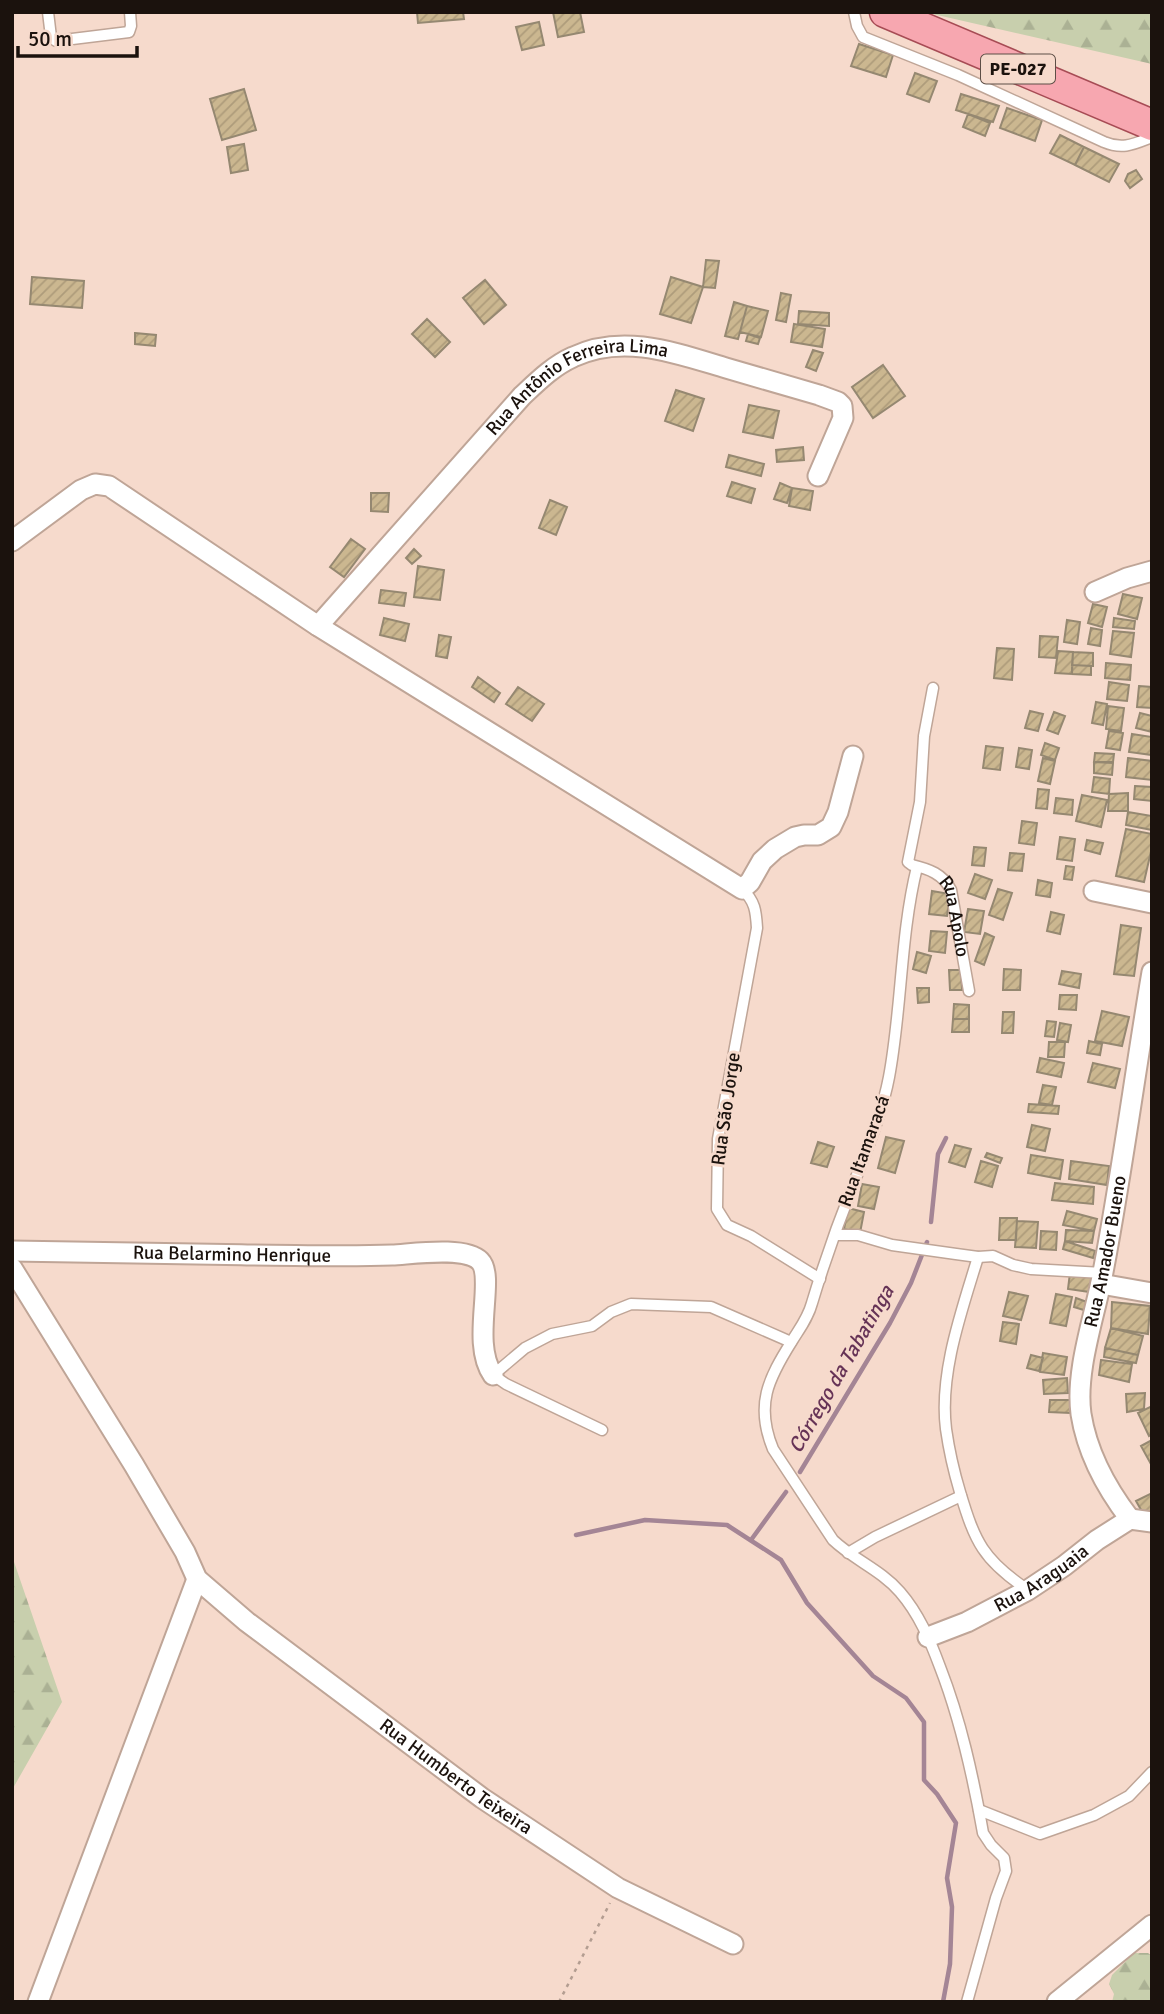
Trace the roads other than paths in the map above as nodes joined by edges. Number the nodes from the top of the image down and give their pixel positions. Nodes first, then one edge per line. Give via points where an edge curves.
1 (48, 12) edge
2 (130, 12) edge
3 (854, 12) edge
4 (888, 13) edge
5 (1152, 125) edge
6 (1152, 136) edge
7 (818, 476) dead end
8 (13, 535) edge
9 (1152, 571) edge
10 (1095, 592) dead end
11 (318, 626) junction
12 (933, 688) dead end
13 (853, 756) dead end
14 (914, 866) junction
15 (742, 889) junction
16 (1094, 891) dead end
17 (1152, 903) edge
18 (1152, 972) edge
19 (969, 991) dead end
20 (835, 1235) junction
21 (12, 1251) edge
22 (978, 1257) junction
23 (12, 1268) edge
24 (1102, 1278) junction
25 (820, 1279) junction
26 (1152, 1293) edge
27 (791, 1342) junction
28 (494, 1375) junction
29 (602, 1430) dead end
30 (961, 1496) junction
31 (1130, 1519) junction
32 (1152, 1522) edge
33 (848, 1553) junction
34 (197, 1579) junction
35 (1028, 1590) junction
36 (928, 1637) junction
37 (1152, 1772) edge
38 (979, 1810) junction
39 (1152, 1925) edge
40 (733, 1944) dead end
41 (38, 2002) edge
42 (967, 2002) edge
43 (1057, 2002) edge

1 - 2 lane via 51,37 56,41 129,32
3 - 6 lane via 863,37 1104,142 1127,146
4 - 5 main road, PE-027
7 - 11 street, Rua Antônio Ferreira Lima via 843,418 838,402 664,349 600,348 548,371 522,396
8 - 11 street via 80,490 102,484
9 - 10 street
11 - 15 street
12 - 14 lane, Rua Itamaracá via 920,802 908,860
13 - 15 street via 831,827 818,835 795,837 775,849
14 - 19 lane, Rua Apolo via 940,875 951,890
14 - 20 lane, Rua Itamaracá via 889,1077 880,1117
15 - 25 lane, Rua São Jorge via 756,908 757,928 718,1139 717,1209 727,1225
16 - 17 street
18 - 24 street, Rua Amador Bueno
20 - 22 lane
20 - 25 lane, Rua Itamaracá
21 - 28 street, Rua Belarmino Henrique via 472,1255 483,1266 484,1355
22 - 24 lane
22 - 30 lane via 947,1377 946,1429
23 - 34 street, Rua Humberto Teixeira via 134,1465
24 - 26 street
24 - 31 street, Rua Amador Bueno via 1079,1388 1081,1413 1102,1476
25 - 27 lane, Rua Itamaracá via 808,1315
27 - 28 lane via 711,1307 631,1304 592,1326 552,1334
27 - 33 lane, Rua Itamaracá via 770,1378 764,1420 773,1449 823,1528
28 - 29 lane
30 - 33 lane
30 - 35 lane via 986,1555
31 - 32 street
31 - 35 street, Rua Araguaia
33 - 36 lane via 900,1592
34 - 40 street, Rua Humberto Teixeira via 247,1622 482,1798 618,1888
34 - 41 street
35 - 36 street, Rua Araguaia
36 - 38 lane via 965,1742
37 - 38 lane via 1129,1796 1094,1815 1040,1834
38 - 42 lane via 986,1840 1004,1858 1006,1871
39 - 43 street

